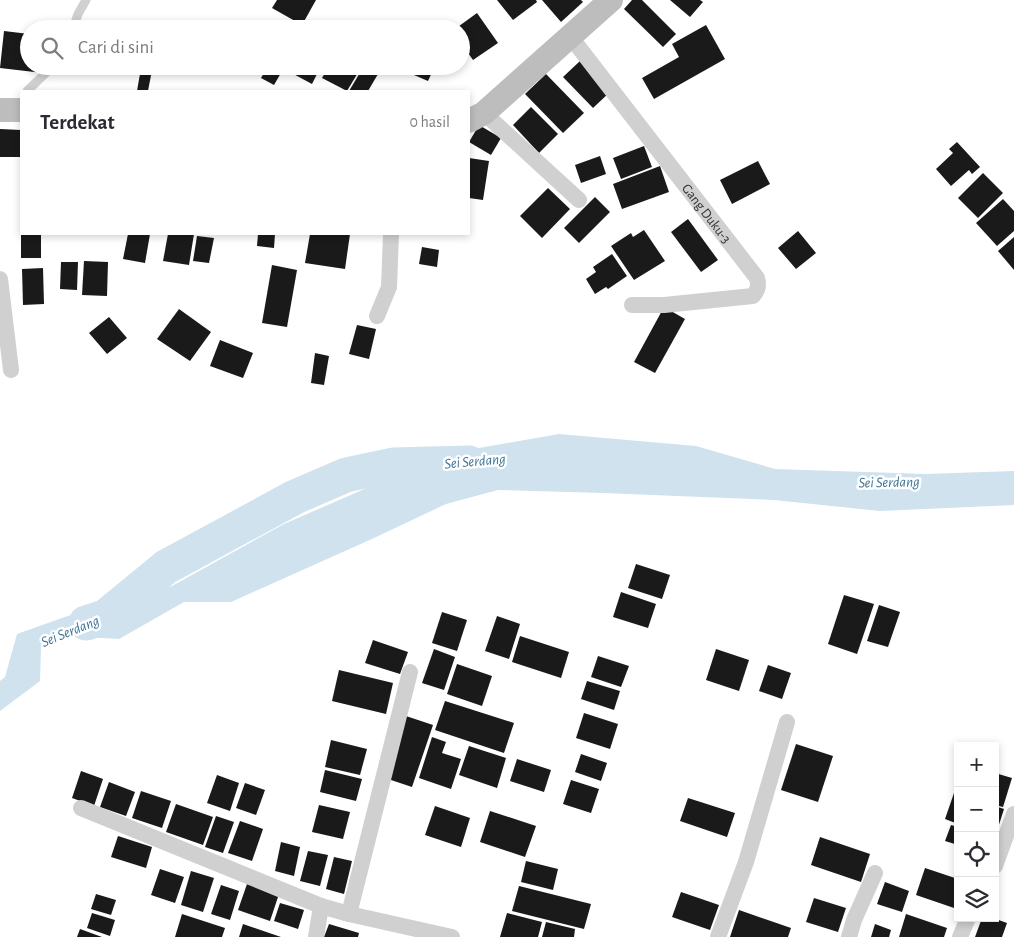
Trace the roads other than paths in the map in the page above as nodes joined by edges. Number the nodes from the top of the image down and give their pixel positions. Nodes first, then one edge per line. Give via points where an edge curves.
1 (86, 0) edge
2 (611, 0) edge
3 (76, 20) edge
4 (570, 36) junction
5 (44, 75) edge
6 (30, 90) edge
7 (476, 117) edge
8 (579, 200) dead end
9 (392, 235) edge
10 (0, 279) edge
11 (632, 305) dead end
12 (377, 316) dead end
13 (11, 370) dead end
14 (410, 672) dead end
15 (787, 722) dead end
16 (81, 808) dead end
17 (1014, 814) edge
18 (999, 857) edge
19 (875, 873) dead end
20 (321, 906) junction
21 (349, 914) junction
22 (966, 922) edge
23 (316, 937) edge
24 (452, 937) edge
25 (718, 937) edge
26 (849, 937) edge
27 (960, 937) edge

1 - 3 lane
2 - 4 street
4 - 7 street
4 - 11 street, Gang Duku-3 via 759,284 753,296
5 - 6 lane
7 - 8 street
9 - 12 street via 389,287
10 - 13 street
14 - 21 street
15 - 25 street via 746,862
16 - 20 street
17 - 18 street
19 - 26 street
20 - 21 street
20 - 23 street
21 - 24 street
22 - 27 street

